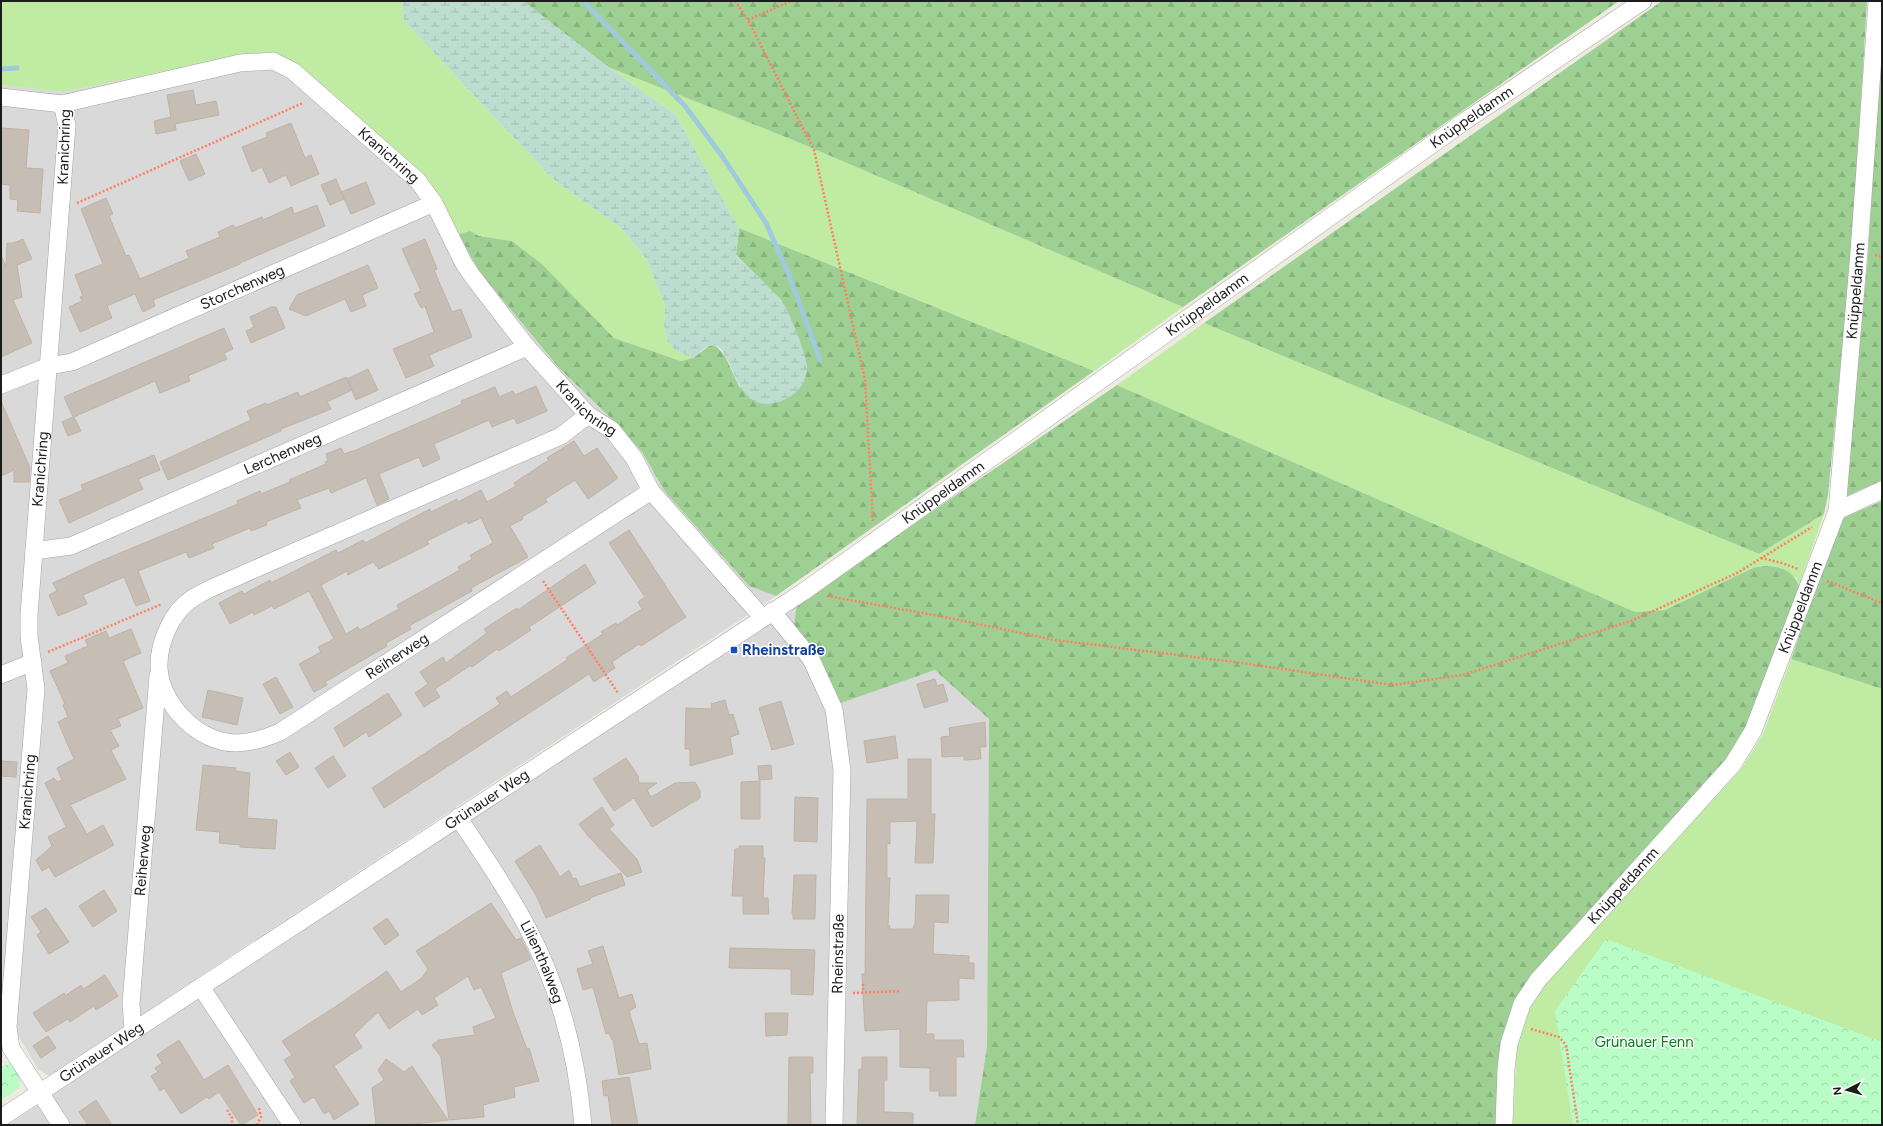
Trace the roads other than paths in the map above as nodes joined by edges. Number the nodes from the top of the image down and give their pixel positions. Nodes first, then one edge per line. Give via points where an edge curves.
1 (1643, 1) edge
2 (1877, 1) edge
3 (1, 97) edge
4 (62, 104) junction
5 (434, 203) junction
6 (527, 347) junction
7 (49, 366) junction
8 (1, 384) edge
9 (588, 415) junction
10 (1882, 490) edge
11 (651, 491) junction
12 (1837, 511) junction
13 (34, 551) junction
14 (767, 614) junction
15 (33, 662) junction
16 (159, 668) junction
17 (1, 676) edge
18 (458, 816) junction
19 (201, 987) junction
20 (5, 1006) edge
21 (133, 1031) junction
22 (40, 1092) junction
23 (1, 1118) edge
24 (289, 1120) edge
25 (61, 1125) edge
26 (583, 1125) edge
27 (834, 1125) edge
28 (1504, 1125) edge

1 - 14 street, Knüppeldamm via 1465,121 803,592
2 - 12 street, Knüppeldamm
3 - 4 street
4 - 5 street, Kranichring via 240,63 273,61 293,71 321,95 418,181
4 - 7 street, Kranichring via 67,125
5 - 6 street, Kranichring via 466,267
5 - 7 street, Storchenweg via 72,362
6 - 9 street, Kranichring
6 - 13 street, Lerchenweg via 71,546
7 - 8 street, Storchenweg
7 - 13 street, Kranichring
9 - 11 street, Kranichring via 612,430 634,458
9 - 16 street, Reiherweg via 561,436 192,598 177,612 169,625 163,641
10 - 12 street
11 - 14 street, Kranichring
11 - 16 street, Reiherweg via 280,732 259,741 235,743 195,730 180,716 169,698 162,684
12 - 28 street, Knüppeldamm via 1753,731 1733,764 1538,980 1522,1004 1509,1044
13 - 15 street, Kranichring via 29,615
14 - 18 street, Grünauer Weg via 628,708
14 - 27 street, Rheinstraße via 811,659 834,709 842,774
15 - 17 street
15 - 20 street, Kranichring via 36,689
16 - 21 street, Reiherweg via 131,1003
18 - 19 street, Grünauer Weg
18 - 26 street, Lilienthalweg via 526,924 549,973 567,1032 582,1106
19 - 21 street, Grünauer Weg
19 - 24 street
20 - 22 street, Kranichring via 12,1048
21 - 22 street, Grünauer Weg
22 - 23 street, Grünauer Weg
22 - 25 street, Kranichring

